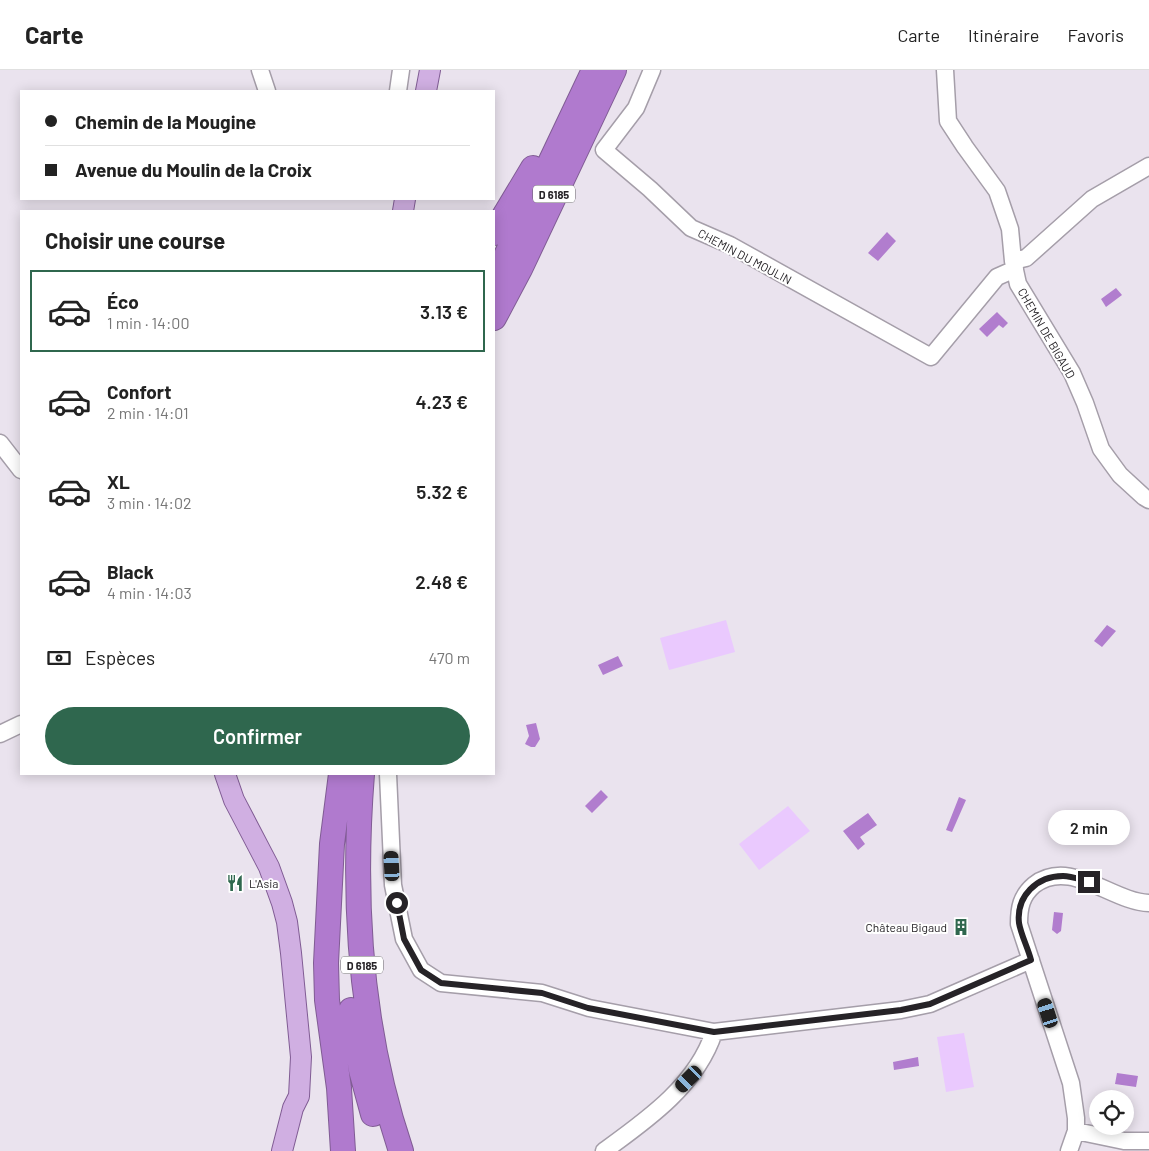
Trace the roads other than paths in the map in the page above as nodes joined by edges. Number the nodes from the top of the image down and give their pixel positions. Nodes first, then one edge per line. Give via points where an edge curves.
1 (260, 70) edge
2 (400, 70) edge
3 (430, 70) edge
4 (593, 70) edge
5 (614, 70) edge
6 (652, 70) edge
7 (945, 70) edge
8 (267, 90) edge
9 (398, 90) edge
10 (426, 90) edge
11 (1149, 166) edge
12 (495, 232) edge
13 (1014, 265) junction
14 (520, 269) junction
15 (495, 279) edge
16 (495, 316) edge
17 (495, 331) edge
18 (0, 443) edge
19 (20, 469) edge
20 (1149, 500) edge
21 (20, 724) edge
22 (0, 734) edge
23 (215, 775) edge
24 (225, 775) edge
25 (342, 775) edge
26 (346, 775) edge
27 (362, 775) edge
28 (388, 775) edge
29 (1149, 903) edge
30 (1031, 960) junction
31 (714, 1032) junction
32 (293, 1108) junction
33 (1076, 1131) junction
34 (1149, 1141) edge
35 (282, 1151) edge
36 (343, 1151) edge
37 (384, 1151) edge
38 (401, 1151) edge
39 (604, 1151) edge
40 (1070, 1151) edge

1 - 8 street
2 - 9 street
3 - 10 main road
4 - 12 highway
4 - 15 highway, D 6185
5 - 14 highway, D 6185
6 - 13 street, CHEMIN DU MOULIN via 636,108 604,150 691,228 730,245 931,357 997,277
7 - 13 street, CHEMIN DE BIGAUD via 948,121 997,191 1010,229
11 - 13 street via 1092,199
13 - 20 street, CHEMIN DE BIGAUD via 1018,284 1072,373 1100,449 1120,475
14 - 16 highway, D 6185
14 - 17 highway
18 - 19 street
21 - 22 street
23 - 32 main road via 227,809 269,889 279,926 292,1056 290,1096
24 - 32 main road via 234,800 269,867 287,922 301,1057 299,1096
25 - 36 highway via 332,844 326,964
26 - 37 highway, D 6185 via 342,879 349,987 361,1070
27 - 38 highway, D 6185 via 360,946 370,1027
28 - 31 street via 393,885 404,939 421,970 441,983 542,993 588,1008
29 - 30 street via 1135,901 1078,879 1048,878 1026,892 1019,911 1019,924
30 - 31 street via 930,1004
30 - 33 street via 1071,1083
31 - 39 street via 710,1046 689,1079 648,1120
32 - 35 main road
33 - 34 street via 1124,1141
33 - 40 street

